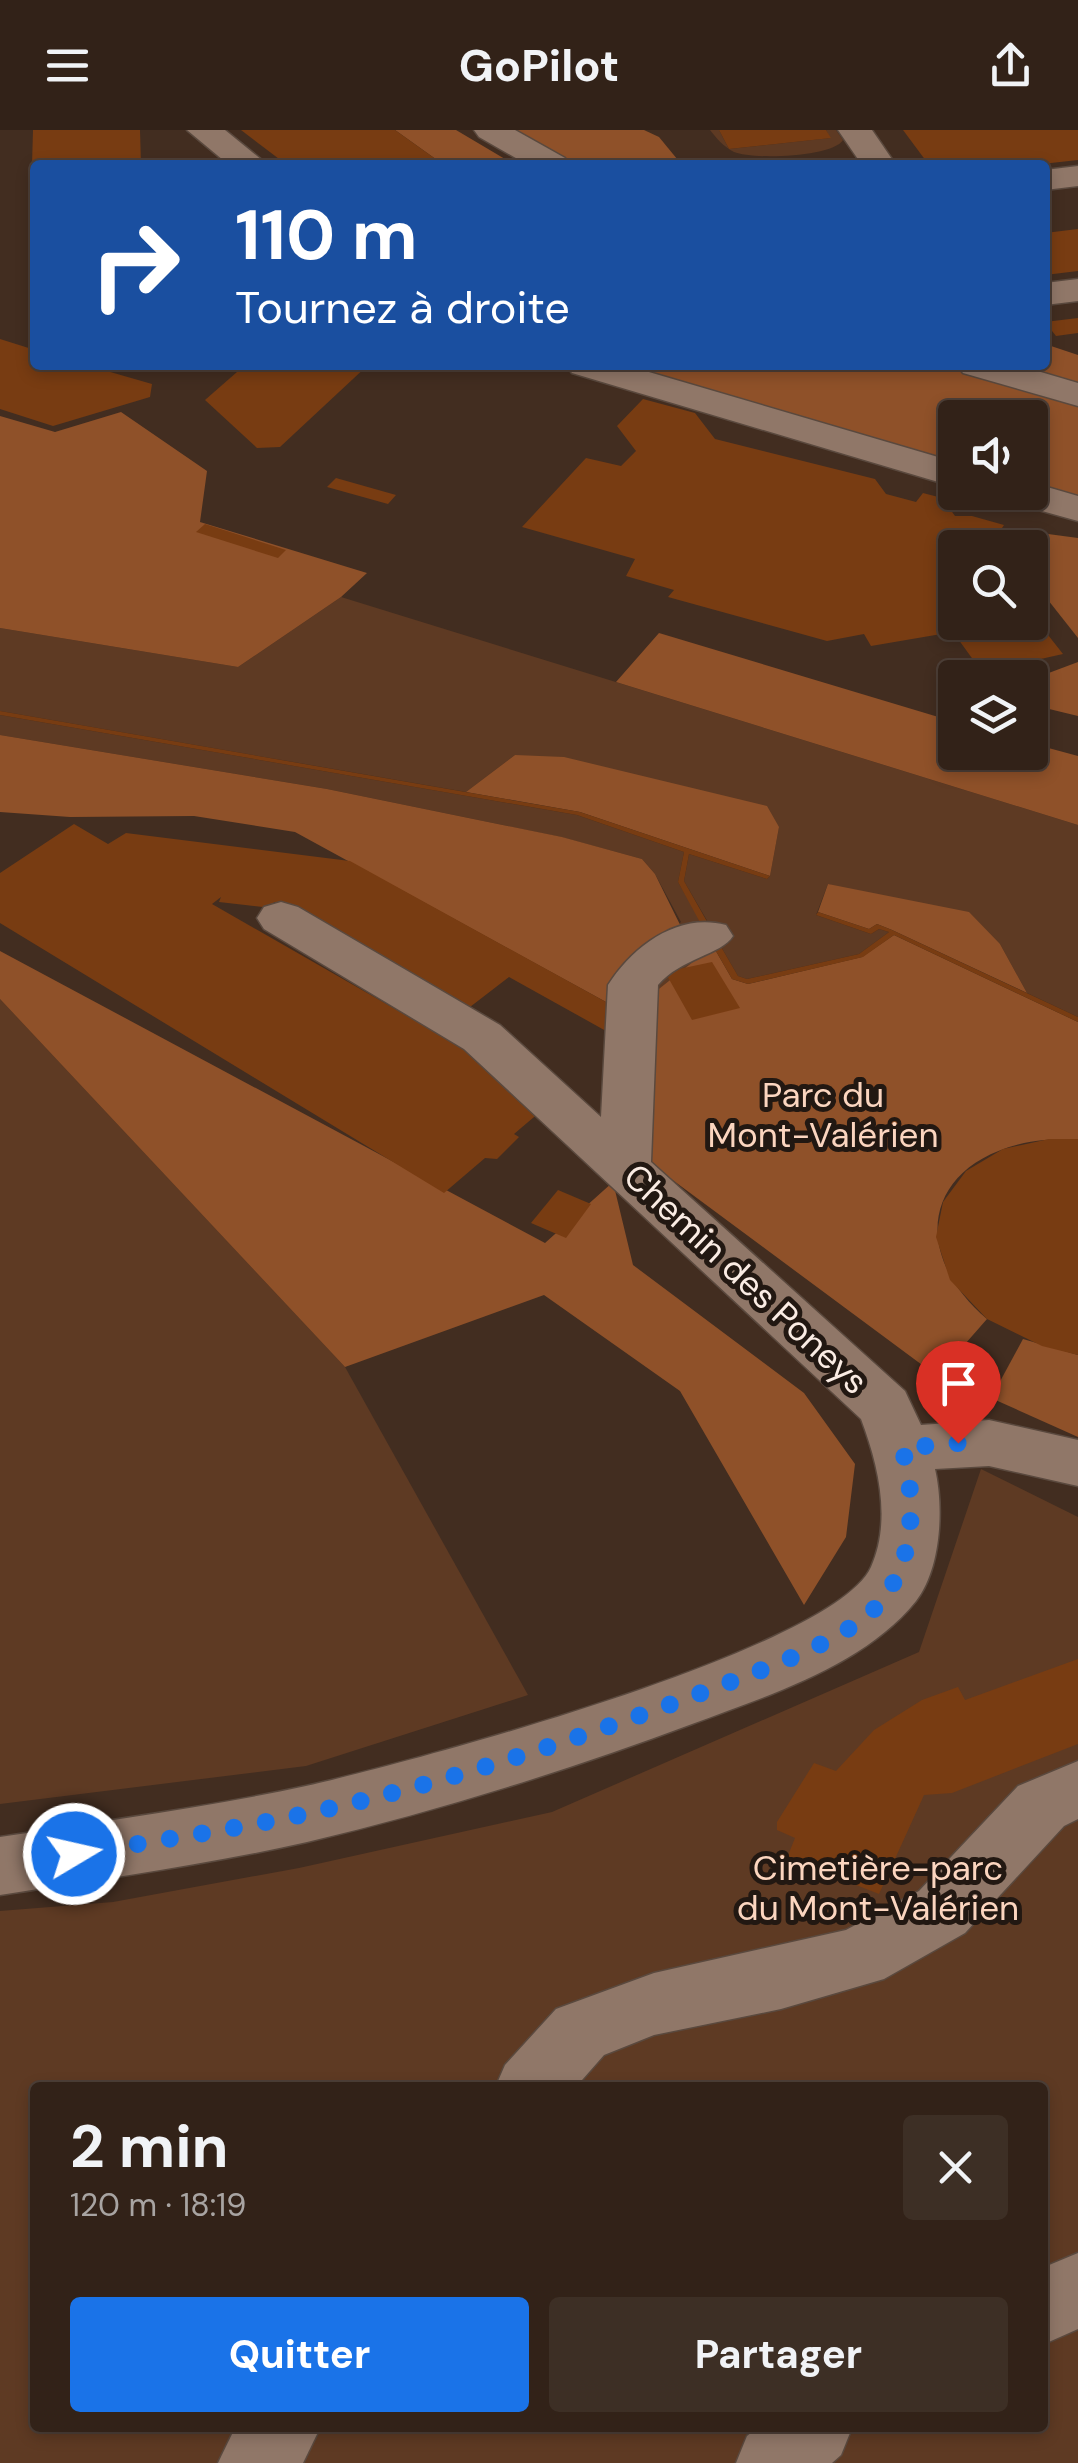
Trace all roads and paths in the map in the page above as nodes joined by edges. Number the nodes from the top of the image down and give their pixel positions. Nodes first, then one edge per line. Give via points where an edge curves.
1 (204, 130) edge
2 (492, 130) edge
3 (855, 130) edge
4 (244, 160) edge
5 (544, 160) edge
6 (876, 160) edge
7 (1078, 176) edge
8 (1050, 179) edge
9 (1078, 290) edge
10 (1050, 293) edge
11 (601, 370) edge
12 (993, 370) edge
13 (1078, 395) edge
14 (938, 469) edge
15 (1048, 500) edge
16 (1078, 509) edge
17 (281, 918) dead end
18 (710, 936) dead end
19 (616, 1159) junction
20 (894, 1428) junction
21 (1078, 1463) edge
22 (1078, 1789) edge
23 (0, 1866) edge
24 (535, 2082) edge
25 (1078, 2289) edge
26 (1048, 2305) edge
27 (279, 2432) edge
28 (809, 2432) edge
29 (256, 2463) edge
30 (774, 2463) edge

1 - 4 street
2 - 5 street
3 - 6 street
7 - 8 street
9 - 10 street
11 - 14 street
12 - 13 street
15 - 16 street
17 - 19 street, Chemin des Poneys via 482,1037
18 - 19 street via 663,952 633,985
19 - 20 street, Chemin des Poneys
20 - 21 street
20 - 23 street via 913,1494 896,1582 875,1609 830,1638 650,1712 306,1814
22 - 24 street via 1041,1806 942,1912 860,1957 654,2004 580,2032
25 - 26 street
27 - 29 street
28 - 30 street

